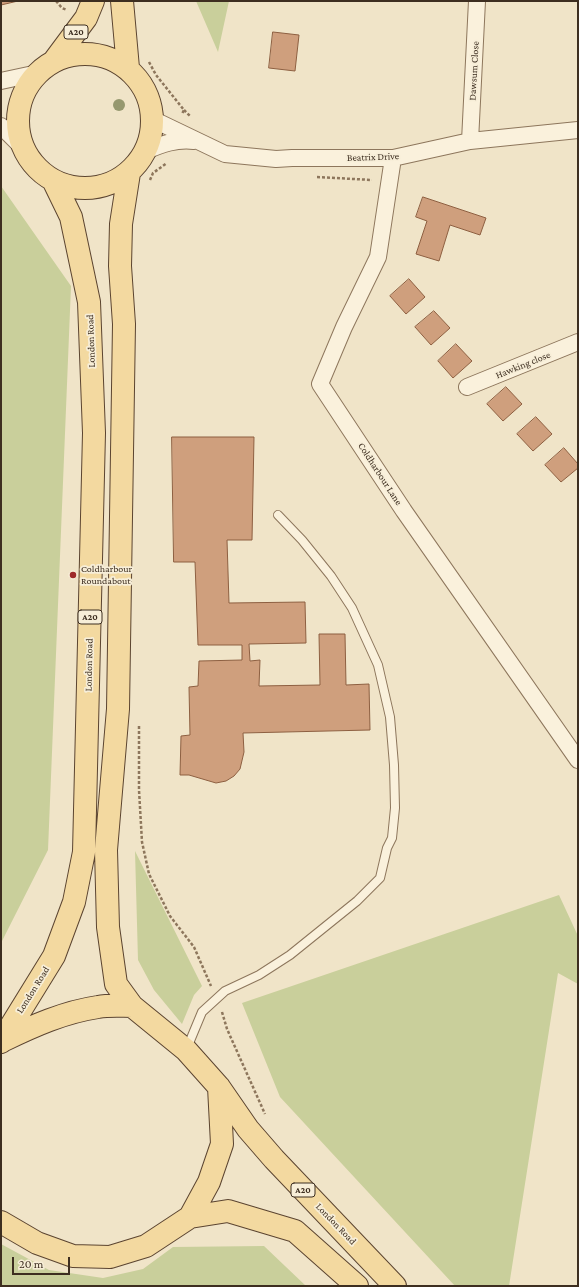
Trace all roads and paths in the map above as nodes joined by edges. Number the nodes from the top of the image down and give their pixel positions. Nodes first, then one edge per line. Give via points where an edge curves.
1 (56, 1) edge
2 (93, 1) edge
3 (122, 1) edge
4 (478, 1) edge
5 (69, 11) dead end
6 (137, 63) junction
7 (46, 67) junction
8 (1, 82) edge
9 (150, 118) junction
10 (1, 126) edge
11 (578, 130) edge
12 (172, 135) junction
13 (470, 141) junction
14 (25, 150) junction
15 (146, 151) junction
16 (393, 158) junction
17 (129, 173) junction
18 (311, 177) dead end
19 (53, 180) junction
20 (150, 181) dead end
21 (389, 182) junction
22 (578, 342) edge
23 (467, 387) dead end
24 (278, 515) dead end
25 (139, 719) dead end
26 (578, 760) edge
27 (218, 998) junction
28 (132, 1006) junction
29 (1, 1041) edge
30 (186, 1050) junction
31 (218, 1088) junction
32 (267, 1118) dead end
33 (190, 1217) junction
34 (1, 1222) edge
35 (357, 1286) edge
36 (395, 1286) edge

1 - 5 path
2 - 7 main road, A20 via 86,18
3 - 6 main road
4 - 13 street, Dawsum Close
6 - 7 main road via 92,54 73,54
6 - 9 main road
6 - 12 path via 156,75 184,110
7 - 8 street
7 - 14 main road via 26,90 19,110 19,130
9 - 12 street, Beatrix Drive
9 - 15 main road via 153,129
10 - 14 street
11 - 13 street, Beatrix Drive
12 - 15 street, Beatrix Drive
12 - 16 street, Beatrix Drive via 180,140 194,141 225,154 276,159
12 - 20 path via 169,161 153,173
13 - 16 street, Beatrix Drive
14 - 19 main road via 37,167
15 - 17 main road
16 - 21 street, Coldharbour Lane
17 - 19 main road via 112,183 92,188 72,187
17 - 28 main road via 120,259 124,324 118,709 106,850 108,927 116,984
18 - 21 path
19 - 29 main road, London Road / A20 via 71,217 89,302 94,433 84,852 74,902 54,956
21 - 26 street, Coldharbour Lane via 378,257 344,326 320,384 404,511
22 - 23 street, Hawking close
24 - 27 lane via 331,576 352,608 378,665 390,717 394,758 395,808 392,838 380,878 357,901 290,955 259,975 225,991
25 - 27 path via 139,790 142,834 149,874 170,916 194,947
27 - 30 lane via 202,1012
27 - 32 path via 227,1029
28 - 29 main road via 99,1007 62,1015
28 - 30 main road
30 - 31 main road
31 - 33 main road via 222,1144 209,1182
31 - 36 main road, London Road / A20 via 274,1159
33 - 34 main road via 146,1246 110,1257 73,1256 37,1243
33 - 35 main road via 228,1211 295,1231

